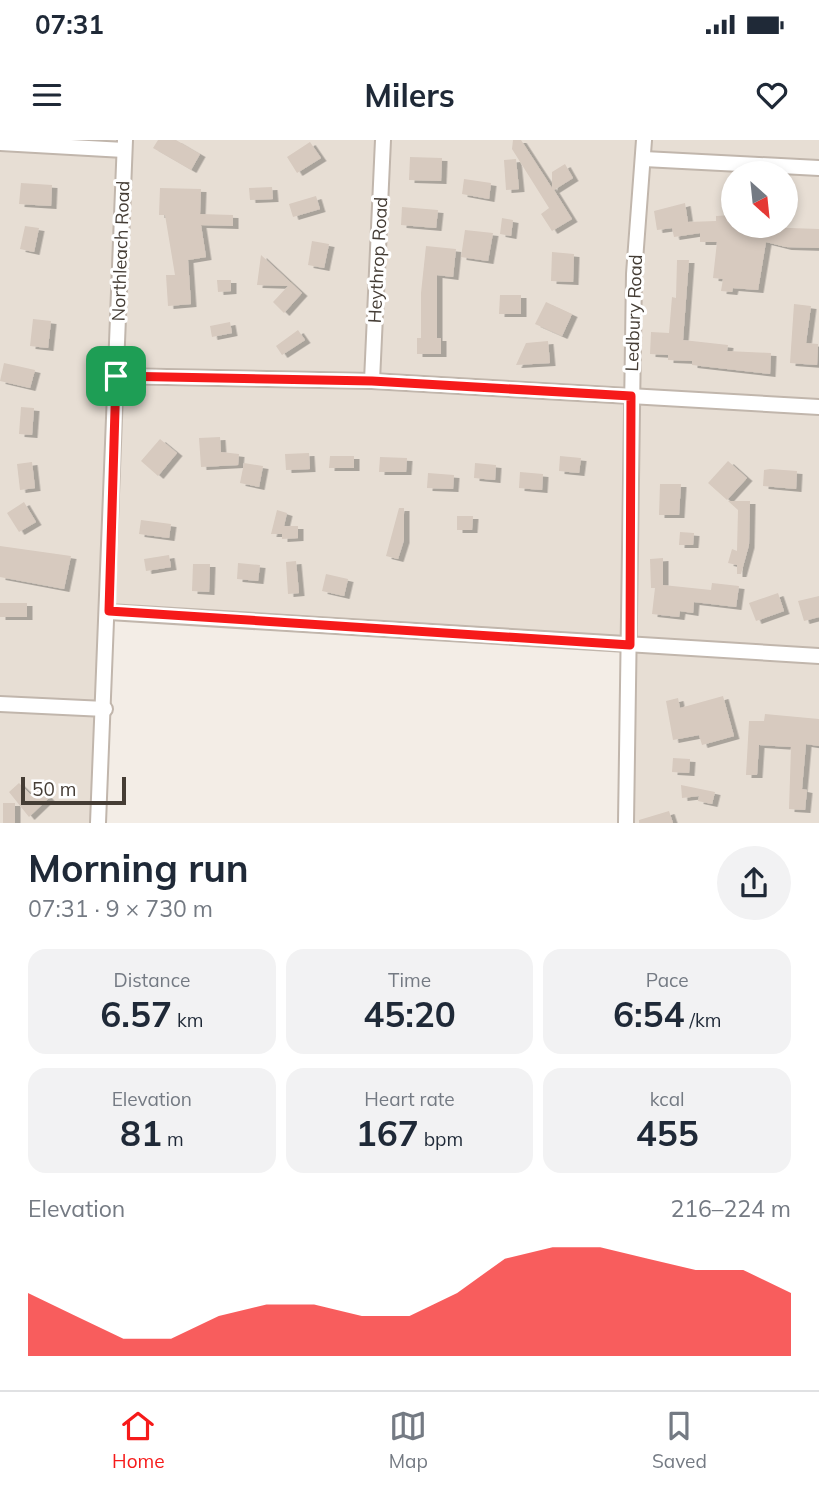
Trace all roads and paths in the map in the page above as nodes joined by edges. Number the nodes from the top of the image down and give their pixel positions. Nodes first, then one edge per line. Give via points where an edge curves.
1 (383, 140) edge
2 (644, 140) edge
3 (0, 143) edge
4 (125, 145) edge
5 (643, 159) junction
6 (819, 168) edge
7 (116, 376) junction
8 (372, 381) junction
9 (631, 396) junction
10 (819, 407) edge
11 (109, 611) junction
12 (630, 645) junction
13 (819, 656) edge
14 (0, 704) edge
15 (105, 709) junction
16 (99, 823) edge
17 (626, 823) edge

1 - 8 street, Heythrop Road
2 - 5 street, Ledbury Road
3 - 4 street
4 - 7 street, Northleach Road
5 - 6 street
5 - 9 street, Ledbury Road
7 - 8 street
7 - 11 street, Northleach Road
8 - 9 street
9 - 10 street
9 - 12 street, Ledbury Road
11 - 12 street
11 - 15 street, Northleach Road
12 - 13 street
12 - 17 street, Ledbury Road
14 - 15 street
15 - 16 street, Northleach Road

